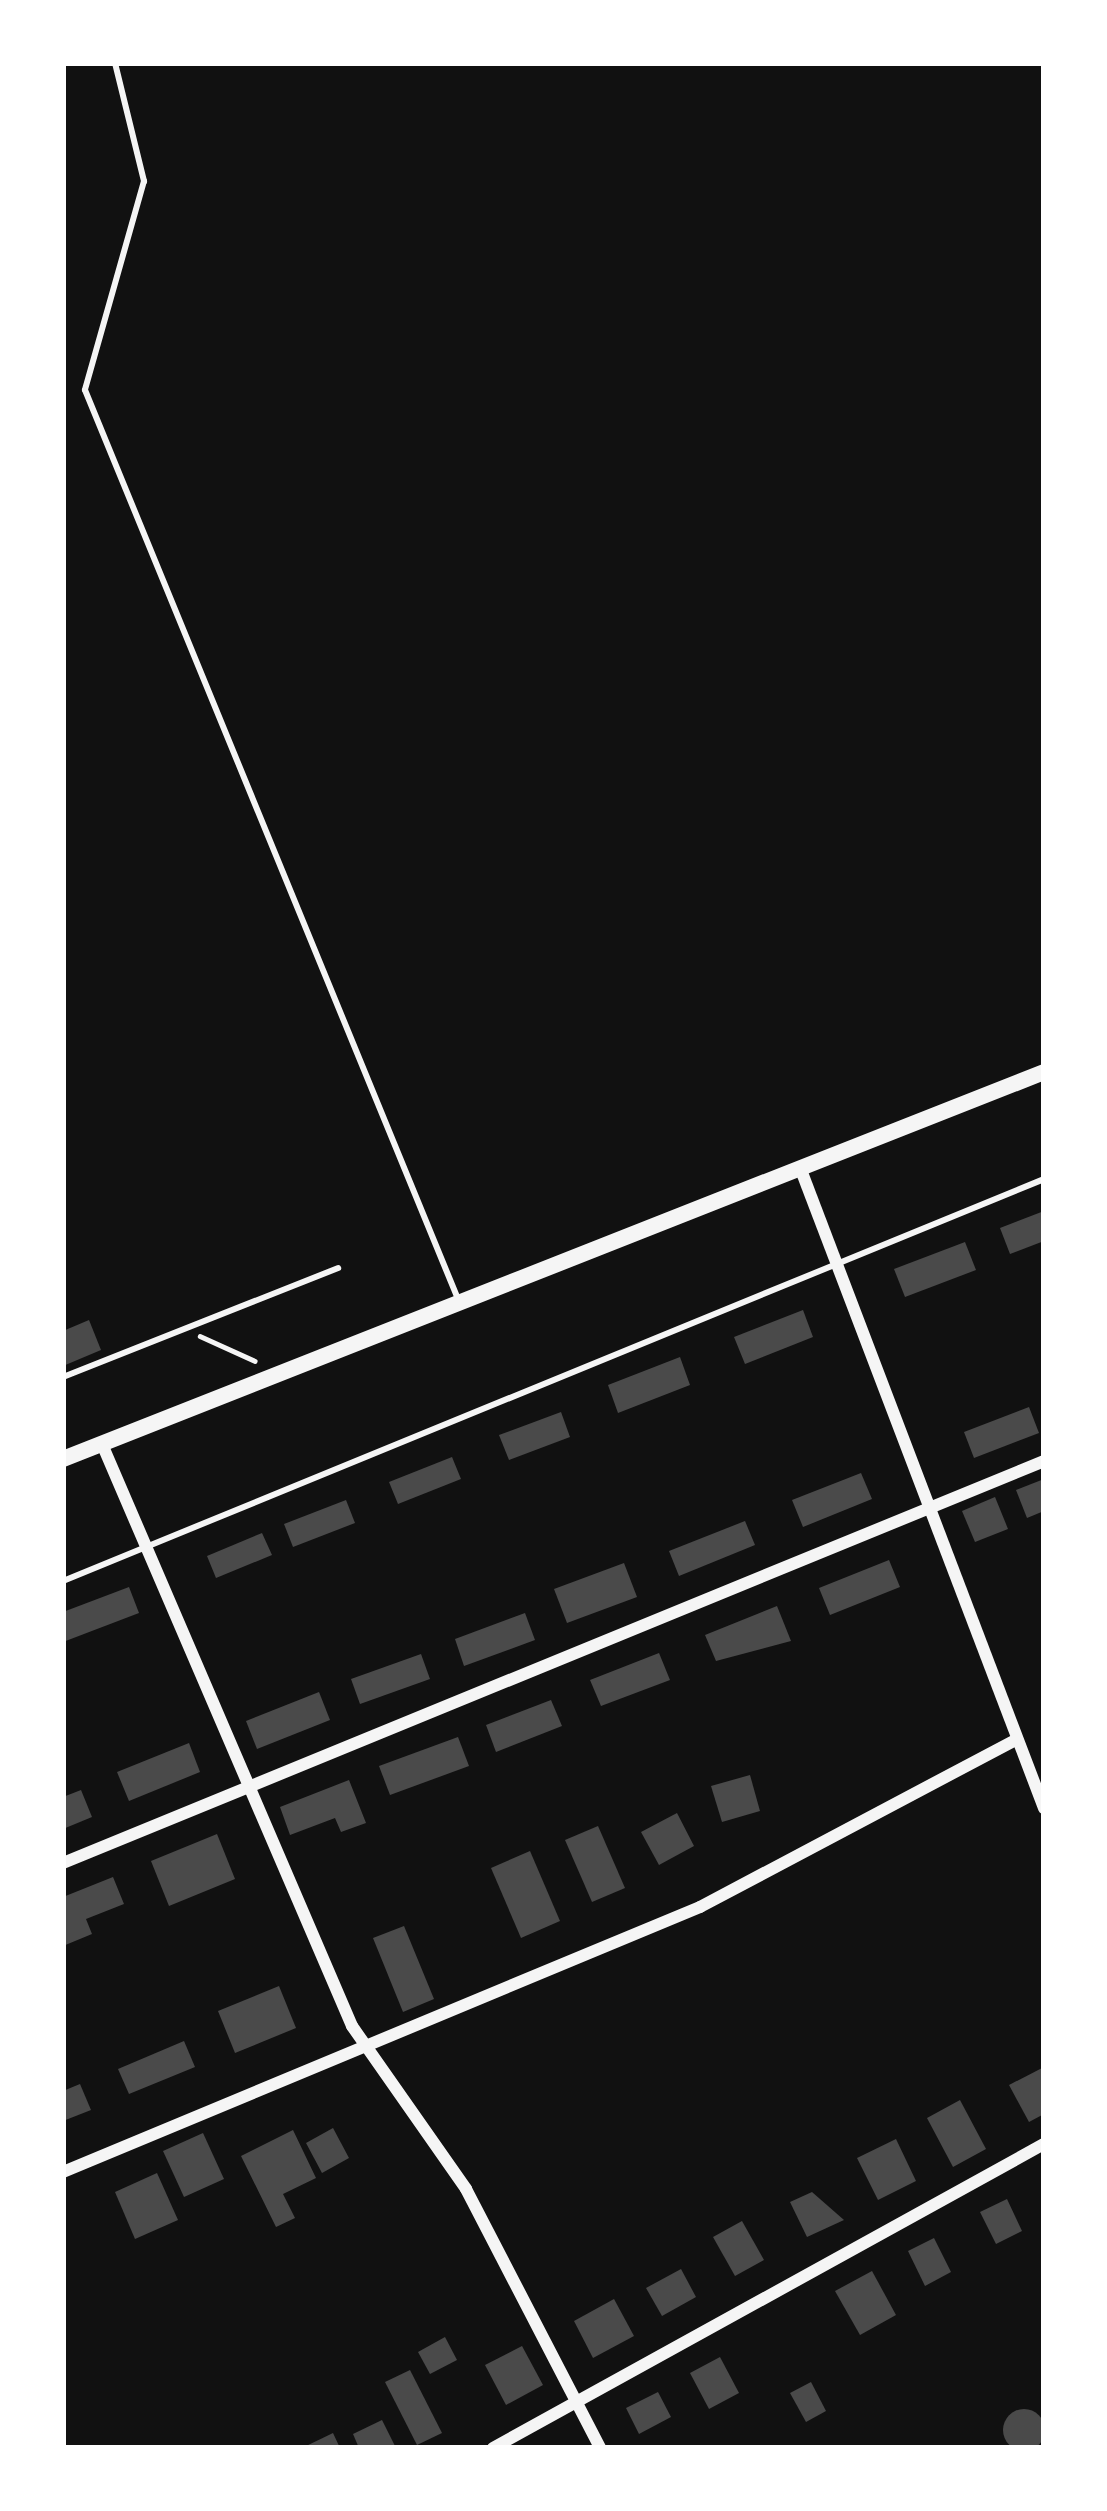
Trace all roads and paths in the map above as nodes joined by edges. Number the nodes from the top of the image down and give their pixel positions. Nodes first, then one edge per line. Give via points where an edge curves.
1 (115, 63) edge
2 (1044, 1072) edge
3 (801, 1170) junction
4 (1044, 1179) edge
5 (832, 1266) junction
6 (338, 1268) dead end
7 (459, 1302) junction
8 (185, 1329) junction
9 (282, 1373) junction
10 (63, 1377) edge
11 (103, 1444) junction
12 (63, 1459) edge
13 (1044, 1461) edge
14 (931, 1511) junction
15 (140, 1551) junction
16 (63, 1581) edge
17 (1016, 1740) junction
18 (244, 1789) junction
19 (1044, 1808) edge
20 (63, 1863) edge
21 (373, 2044) junction
22 (1044, 2144) edge
23 (63, 2172) edge
24 (575, 2404) junction
25 (493, 2448) edge
26 (599, 2448) edge

1 - 7 lane via 144,181 85,390
2 - 3 main road
3 - 5 street
3 - 7 main road
4 - 5 lane
5 - 14 street
5 - 15 lane
6 - 8 lane
7 - 9 main road
8 - 9 path
8 - 10 lane
9 - 11 main road
11 - 12 main road
11 - 15 street
13 - 14 street
14 - 17 street
14 - 18 street
15 - 16 lane
15 - 18 street
17 - 19 street
17 - 21 street via 700,1907
18 - 20 street
18 - 21 street via 352,2026
21 - 23 street
21 - 24 street via 466,2189
22 - 24 street
24 - 25 street
24 - 26 street

